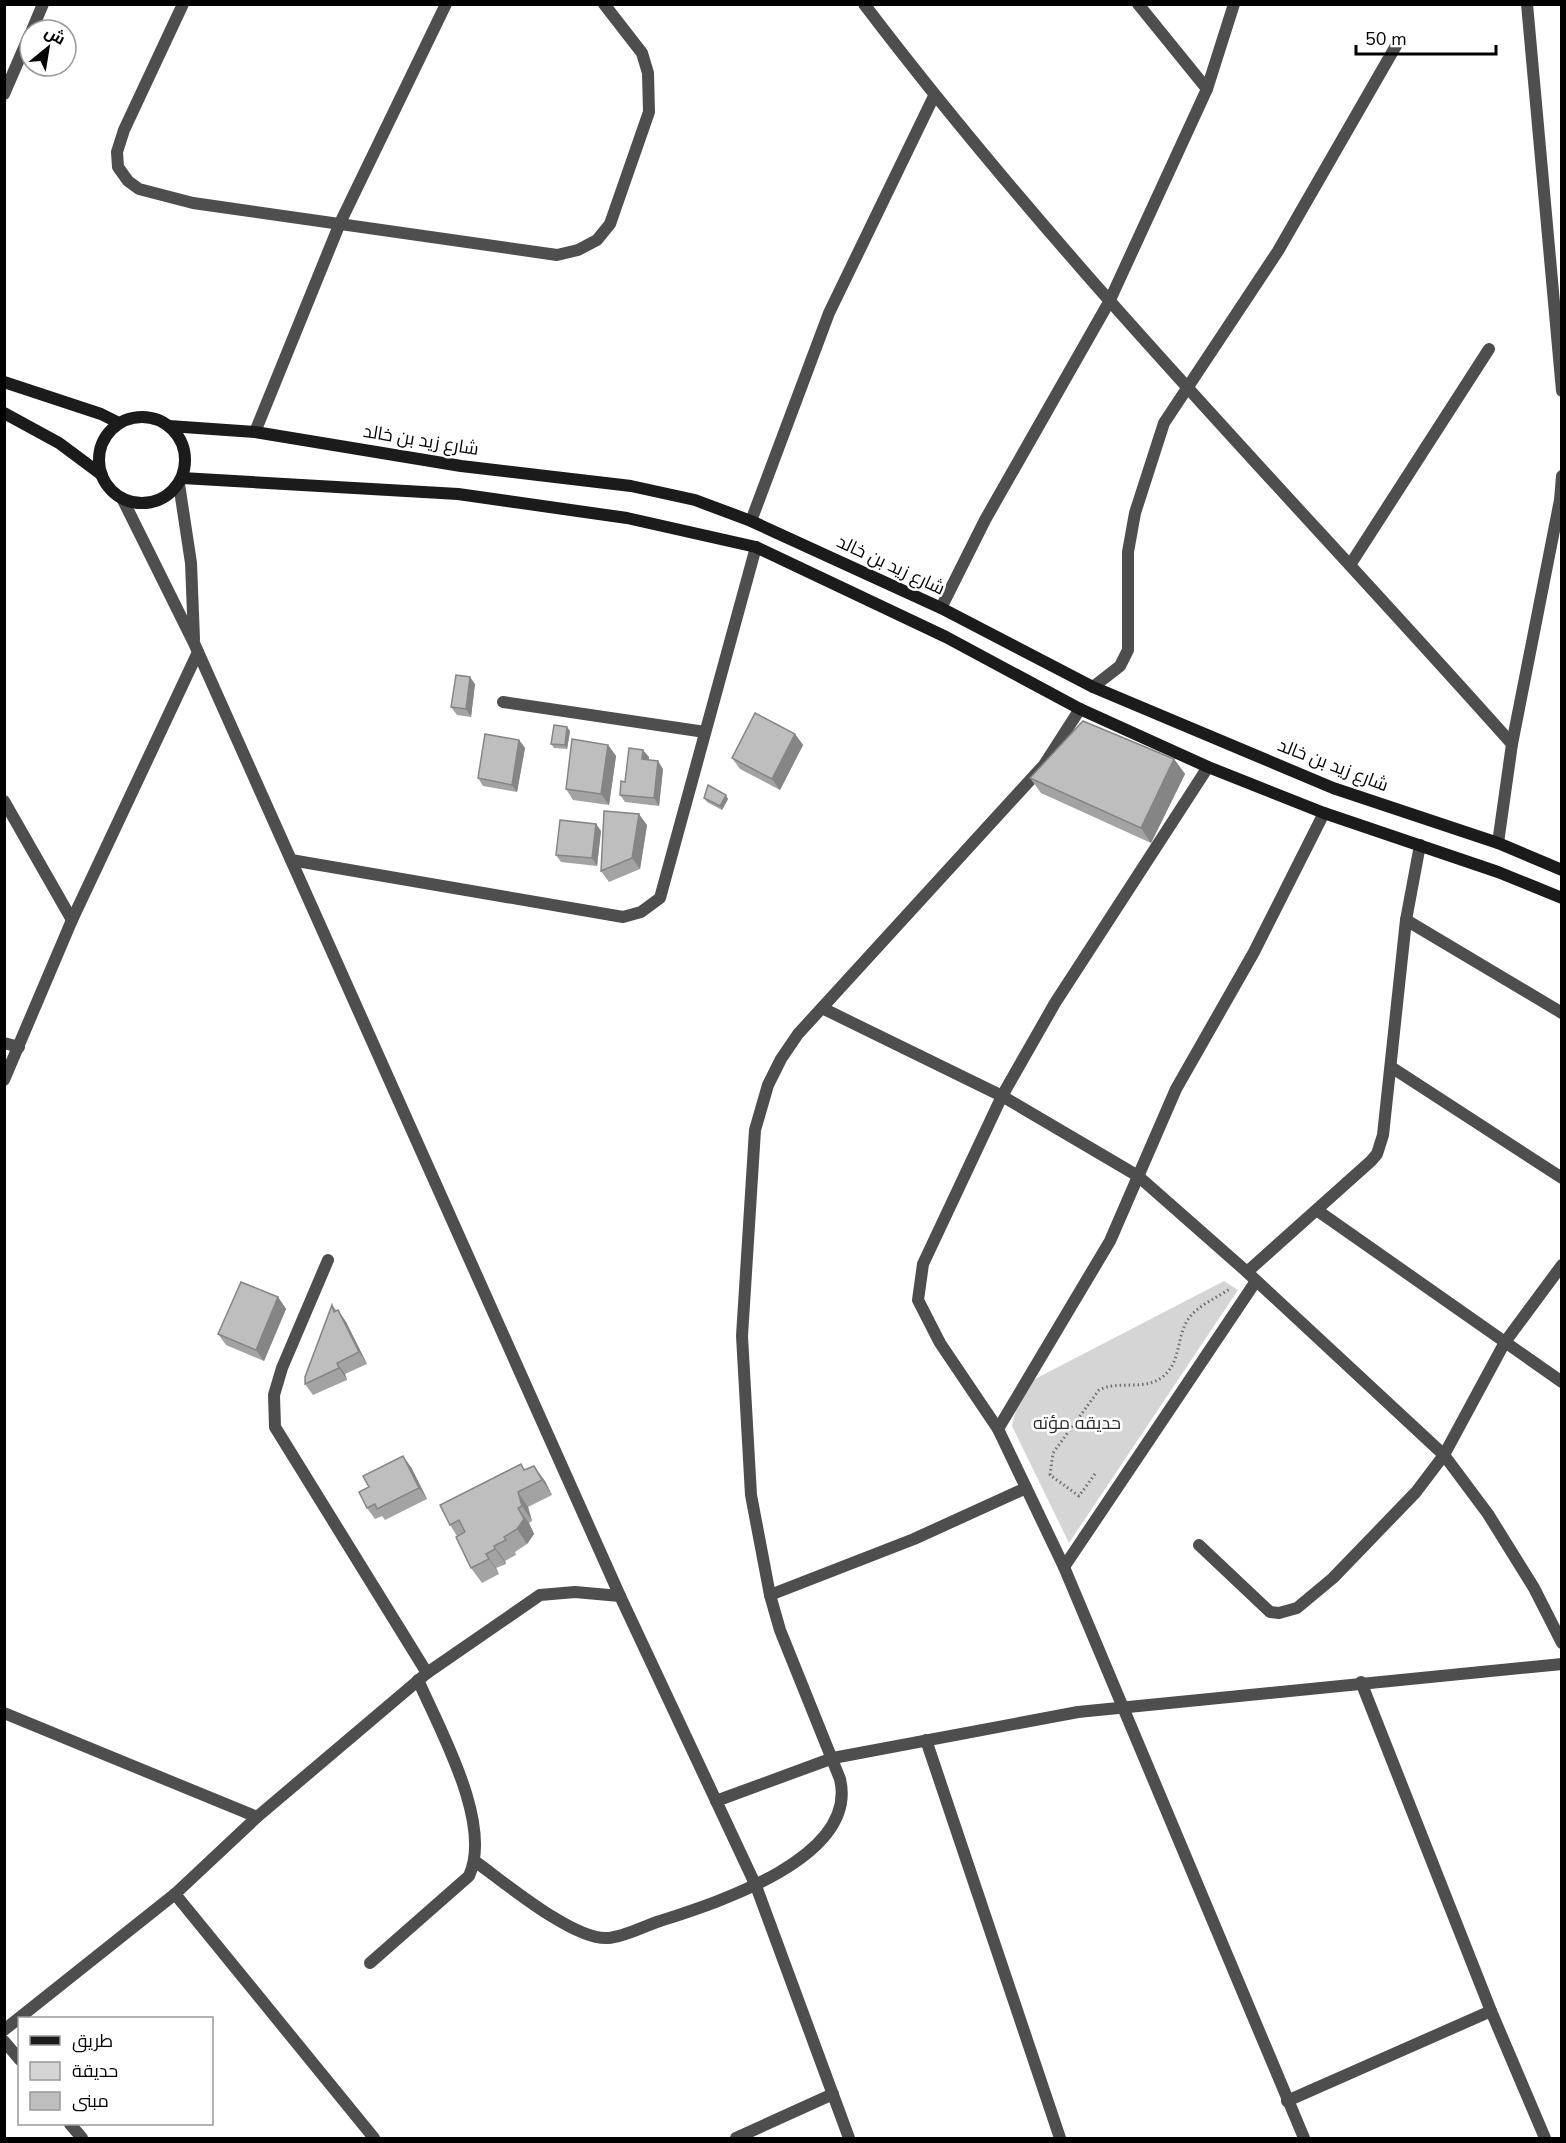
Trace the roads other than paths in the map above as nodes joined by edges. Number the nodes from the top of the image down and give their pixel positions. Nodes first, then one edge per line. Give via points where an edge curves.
1 (43, 4) edge
2 (183, 4) edge
3 (446, 4) edge
4 (604, 4) edge
5 (864, 4) edge
6 (1138, 4) edge
7 (1234, 4) edge
8 (1527, 4) edge
9 (37, 18) edge
10 (1397, 44) dead end
11 (18, 62) edge
12 (1207, 89) junction
13 (4, 94) edge
14 (934, 96) junction
15 (340, 222) junction
16 (1109, 302) junction
17 (1489, 349) dead end
18 (4, 382) edge
19 (1186, 387) junction
20 (1562, 391) edge
21 (4, 414) edge
22 (120, 423) junction
23 (169, 426) junction
24 (255, 432) junction
25 (102, 475) junction
26 (1562, 476) edge
27 (180, 481) junction
28 (122, 498) junction
29 (1561, 500) edge
30 (751, 521) junction
31 (756, 547) junction
32 (1350, 565) junction
33 (941, 608) junction
34 (196, 648) junction
35 (1093, 687) junction
36 (503, 702) dead end
37 (1080, 709) junction
38 (705, 732) junction
39 (1512, 744) junction
40 (1208, 767) junction
41 (4, 801) edge
42 (1324, 813) junction
43 (1498, 843) junction
44 (1420, 844) junction
45 (291, 860) junction
46 (1562, 870) edge
47 (1562, 898) edge
48 (72, 920) junction
49 (1406, 920) junction
50 (822, 1008) junction
51 (1562, 1013) edge
52 (4, 1043) edge
53 (19, 1047) junction
54 (1391, 1067) junction
55 (4, 1080) edge
56 (1002, 1096) junction
57 (1138, 1176) junction
58 (1562, 1178) edge
59 (1318, 1211) junction
60 (328, 1260) dead end
61 (1562, 1265) edge
62 (1247, 1272) junction
63 (1257, 1281) junction
64 (1505, 1342) junction
65 (1562, 1382) edge
66 (998, 1429) junction
67 (1444, 1455) junction
68 (1026, 1488) junction
69 (1200, 1545) dead end
70 (1065, 1567) junction
71 (770, 1595) junction
72 (620, 1596) junction
73 (1562, 1644) edge
74 (1562, 1664) edge
75 (423, 1676) junction
76 (1361, 1682) junction
77 (1123, 1708) junction
78 (4, 1713) edge
79 (926, 1740) junction
80 (833, 1758) junction
81 (716, 1801) junction
82 (257, 1817) junction
83 (476, 1862) junction
84 (756, 1886) junction
85 (175, 1894) junction
86 (370, 1963) dead end
87 (1491, 2011) junction
88 (20, 2017) edge
89 (18, 2019) edge
90 (4, 2030) edge
91 (4, 2041) edge
92 (18, 2058) edge
93 (834, 2094) junction
94 (1287, 2101) junction
95 (71, 2125) edge
96 (82, 2139) edge
97 (374, 2139) edge
98 (736, 2139) edge
99 (849, 2139) edge
100 (1060, 2139) edge
101 (1304, 2139) edge
102 (1545, 2139) edge

1 - 9 street
2 - 15 street via 124,129 117,153 118,167 128,181 139,189 193,203
3 - 15 street
4 - 15 street via 642,53 650,92 649,112 610,224 597,240 557,255
5 - 14 street
6 - 12 street
7 - 12 street
8 - 20 street
10 - 19 street via 1290,232
11 - 13 street
12 - 16 street
14 - 16 street
14 - 30 street via 829,313
15 - 24 street
16 - 19 street
16 - 33 street via 985,520
17 - 32 street
18 - 22 main road
19 - 32 street
19 - 35 street via 1158,437 1131,532 1126,572 1128,650 1120,666
21 - 25 main road via 59,443
22 - 23 main road via 148,417
22 - 25 main road via 102,446
23 - 24 main road, شارع زيد بن خالد
23 - 27 main road via 186,459
24 - 30 main road, شارع زيد بن خالد via 461,466 631,486 695,500
25 - 28 main road
26 - 29 street
27 - 28 main road via 172,492 153,502
27 - 31 main road via 458,494 627,518
27 - 34 street via 191,563
28 - 34 street
29 - 39 street
30 - 33 main road, شارع زيد بن خالد
31 - 37 main road via 946,637
31 - 38 street
32 - 39 street
33 - 35 main road, شارع زيد بن خالد
34 - 45 street
34 - 48 street
35 - 43 main road, شارع زيد بن خالد via 1334,788
36 - 38 street
37 - 40 main road
37 - 50 street via 1044,765
38 - 45 street via 660,898 641,912 623,917
39 - 43 street
40 - 42 main road
40 - 56 street via 1055,1002
41 - 48 street
42 - 44 main road
42 - 57 street via 1254,952 1176,1089
43 - 46 main road, شارع زيد بن خالد
44 - 47 main road
44 - 49 street
45 - 72 street
48 - 53 street
49 - 51 street
49 - 54 street
50 - 56 street
50 - 71 street via 781,1059 768,1084 755,1130 742,1336 751,1495
52 - 53 street
53 - 55 street
54 - 58 street
54 - 59 street via 1377,1154
56 - 57 street
56 - 66 street via 934,1238 917,1289 924,1317
57 - 62 street
57 - 66 street via 1110,1241
59 - 62 street
59 - 64 street
60 - 75 street via 282,1368 274,1395 275,1427
61 - 64 street
62 - 63 street
63 - 67 street
63 - 70 street
64 - 65 street
64 - 67 street
66 - 68 street
67 - 69 street via 1416,1492 1333,1578 1289,1611 1270,1612
67 - 73 street via 1488,1514 1534,1588
68 - 70 street
68 - 71 street via 914,1539
70 - 77 street
71 - 80 street via 784,1640
72 - 75 street via 576,1592 540,1595
72 - 81 street
74 - 76 street
75 - 82 street
75 - 83 street via 467,1792
76 - 77 street
76 - 87 street
77 - 79 street via 1078,1712
77 - 94 street
78 - 82 street
79 - 80 street
79 - 100 street
80 - 81 street
80 - 84 street via 843,1792 837,1819 810,1850
81 - 84 street
82 - 85 street
83 - 84 street via 582,1933 608,1938
83 - 86 street via 469,1876
84 - 93 street
85 - 88 street
85 - 97 street
87 - 94 street
87 - 102 street
89 - 90 street
91 - 92 street
93 - 98 street
93 - 99 street
94 - 101 street
95 - 96 street

